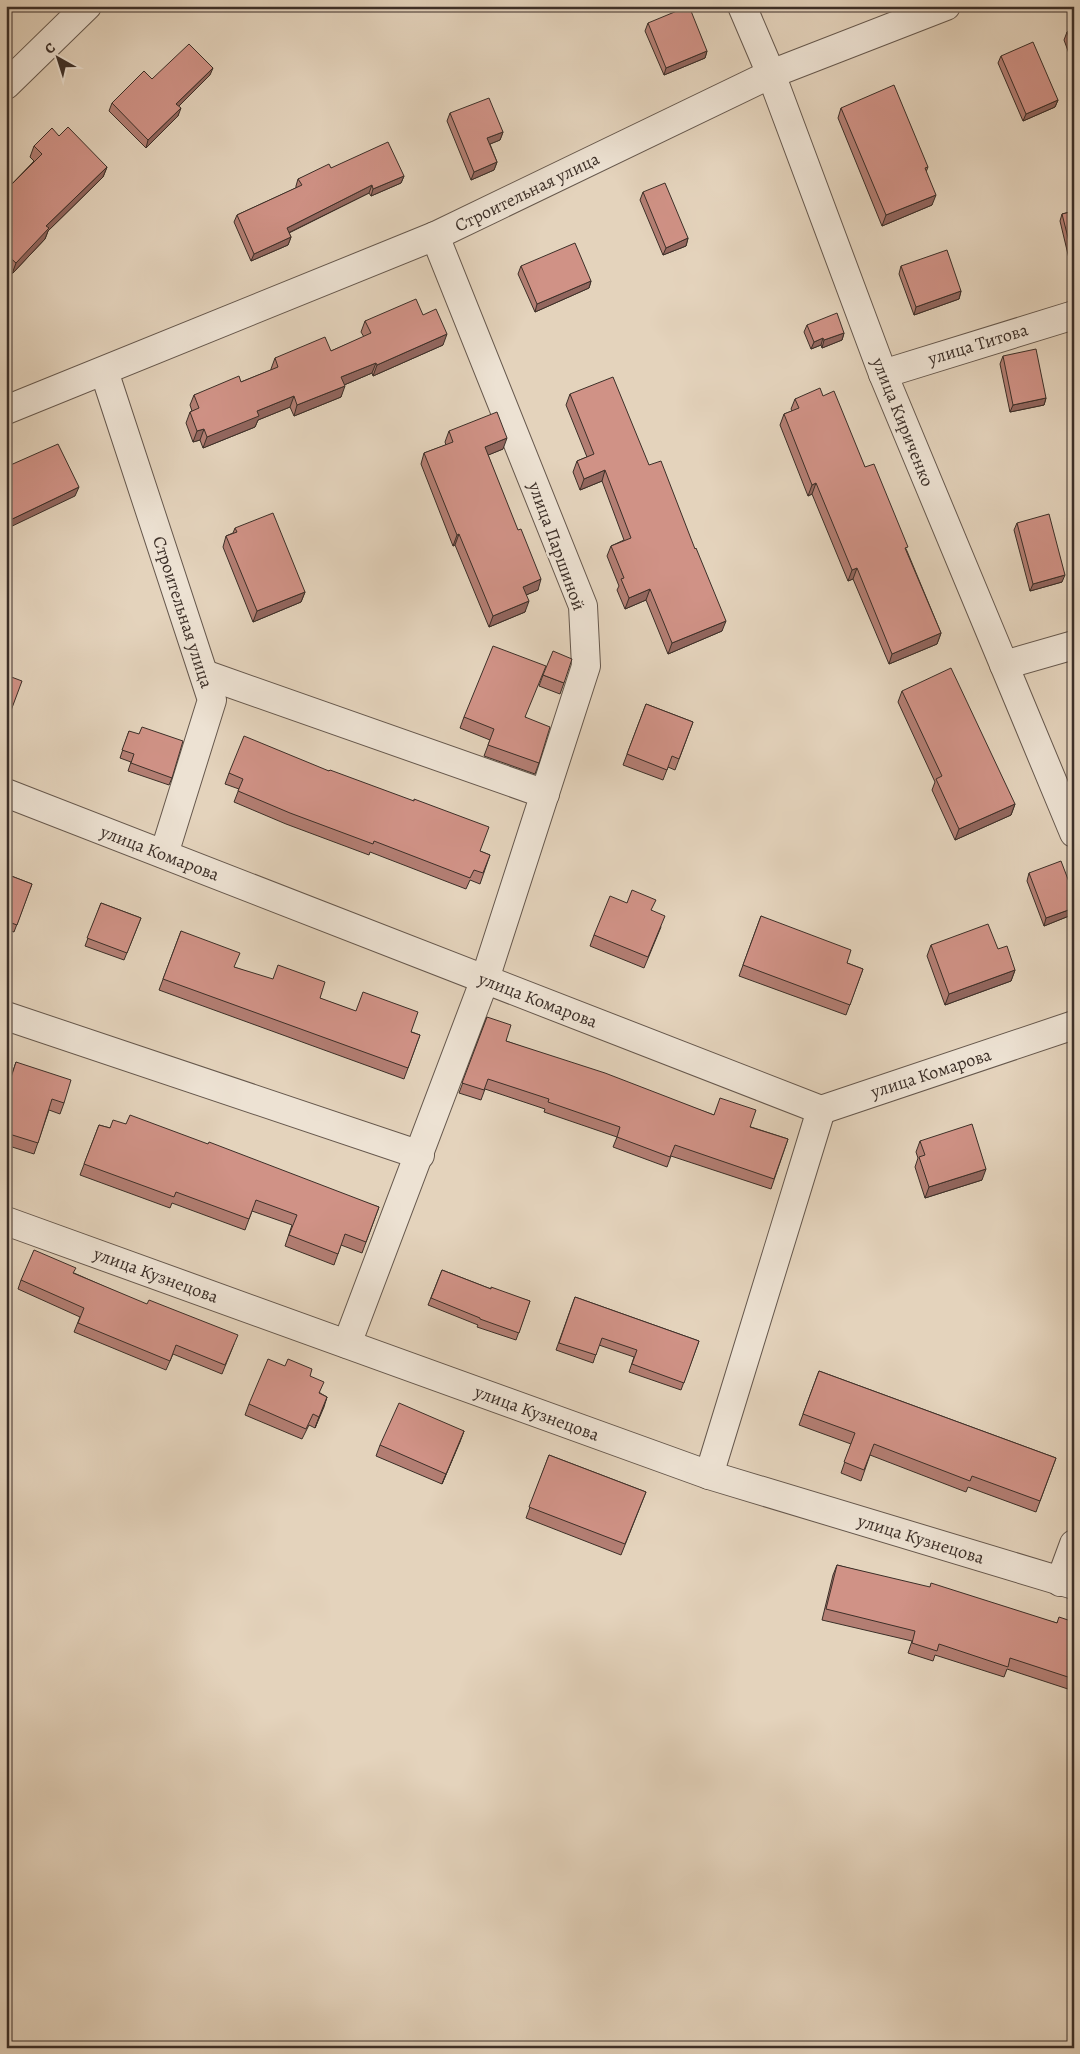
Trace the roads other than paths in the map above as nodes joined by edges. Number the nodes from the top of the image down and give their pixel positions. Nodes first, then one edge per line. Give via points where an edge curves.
1 (87, 6) edge
2 (742, 6) edge
3 (946, 6) edge
4 (771, 74) junction
5 (6, 85) edge
6 (435, 236) junction
7 (1074, 315) edge
8 (104, 370) junction
9 (883, 374) junction
10 (6, 410) edge
11 (1074, 645) edge
12 (1004, 665) junction
13 (204, 674) junction
14 (6, 793) edge
15 (545, 794) junction
16 (1074, 833) edge
17 (164, 854) junction
18 (485, 979) junction
19 (6, 1016) edge
20 (1074, 1026) edge
21 (821, 1110) junction
22 (420, 1155) junction
23 (6, 1221) edge
24 (347, 1344) junction
25 (709, 1475) junction
26 (1074, 1544) edge
27 (1067, 1583) edge

1 - 5 street
2 - 4 street, улица Кириченко
3 - 4 street, Строительная улица
4 - 6 street, Строительная улица
4 - 9 street, улица Кириченко
6 - 8 street, Строительная улица
6 - 15 street, улица Паршиной via 583,606 586,666
7 - 9 street, улица Титова
8 - 10 street, Строительная улица
8 - 13 street, Строительная улица
9 - 12 street, улица Кириченко
11 - 12 street
12 - 16 street, улица Кириченко
13 - 15 street
13 - 17 street, Строительная улица via 212,700
14 - 17 street, улица Комарова
15 - 18 street, улица Паршиной
17 - 18 street, улица Комарова
18 - 21 street, улица Комарова
18 - 22 street, улица Паршиной
19 - 22 street
20 - 21 street, улица Комарова
21 - 25 street
22 - 24 street, улица Паршиной
23 - 24 street, улица Кузнецова
24 - 25 street, улица Кузнецова
25 - 27 street, улица Кузнецова
26 - 27 street

